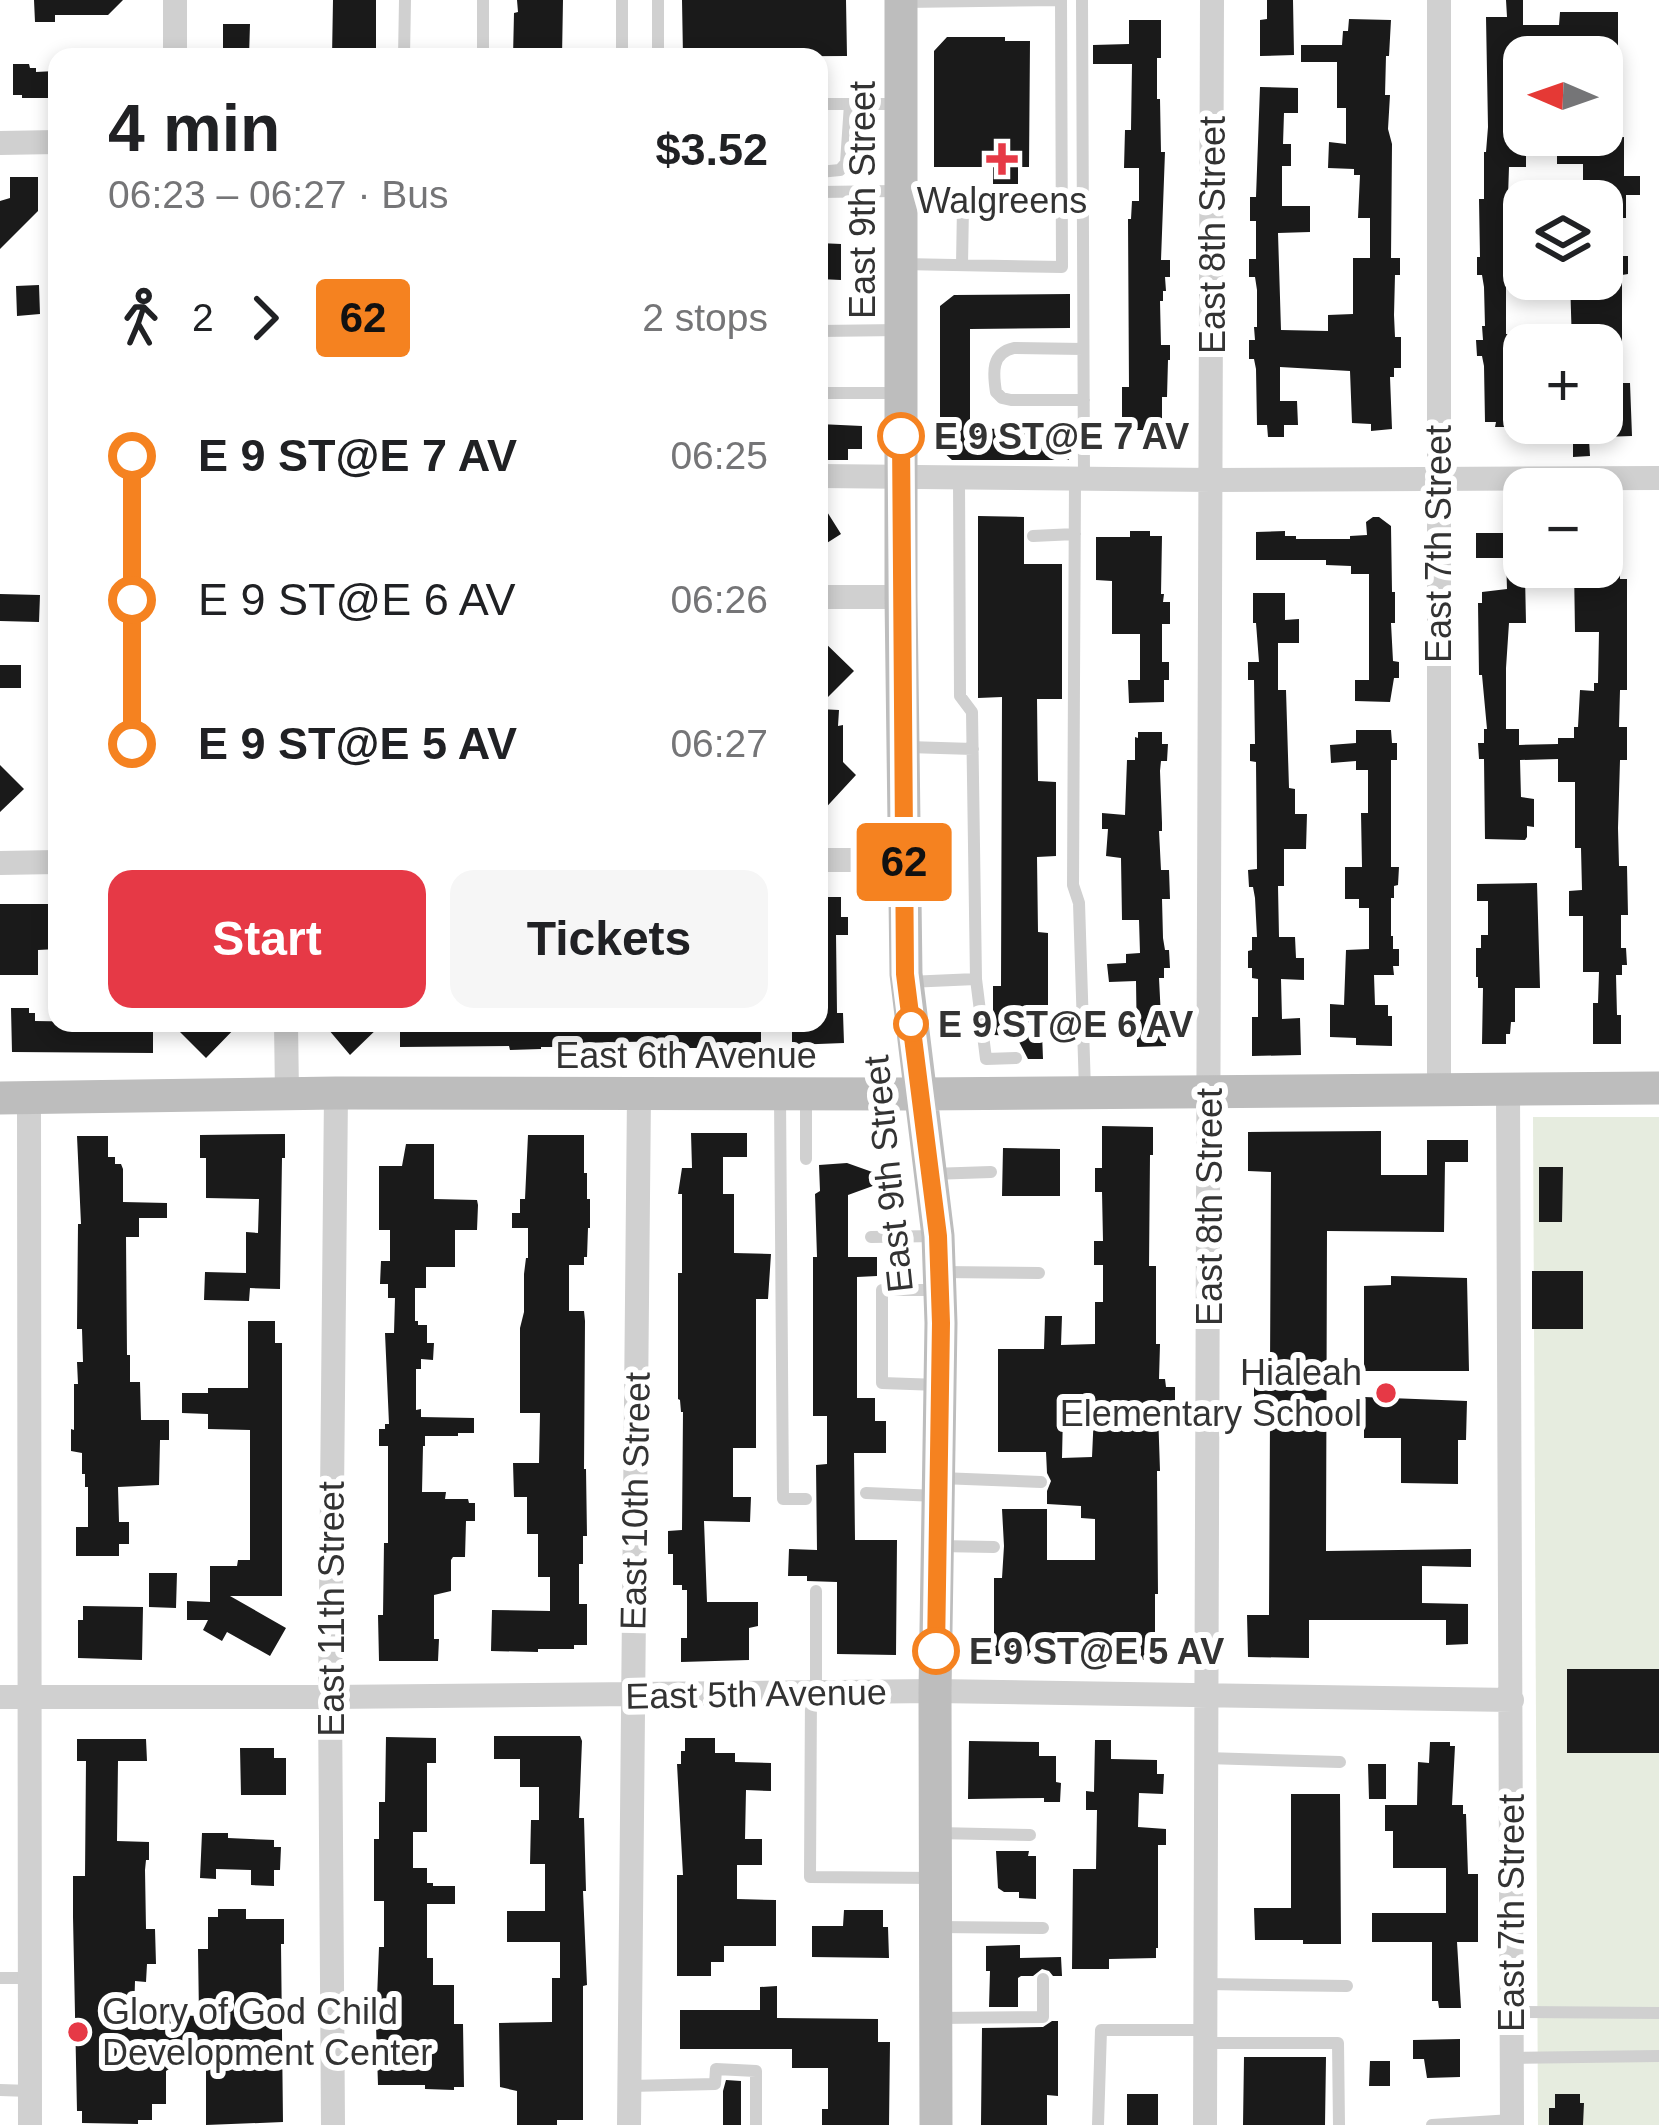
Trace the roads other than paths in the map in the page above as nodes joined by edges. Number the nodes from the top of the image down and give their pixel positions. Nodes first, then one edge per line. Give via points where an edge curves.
1 (175, 0) edge
2 (404, 0) edge
3 (483, 0) edge
4 (622, 0) edge
5 (658, 0) edge
6 (1082, 0) edge
7 (1212, 0) edge
8 (1439, 0) edge
9 (901, 1) edge
10 (968, 1) edge
11 (175, 48) edge
12 (404, 48) edge
13 (483, 48) edge
14 (622, 48) edge
15 (658, 48) edge
16 (828, 104) edge
17 (850, 104) junction
18 (900, 104) junction
19 (48, 142) edge
20 (0, 143) edge
21 (828, 171) edge
22 (902, 191) junction
23 (828, 192) edge
24 (1062, 208) junction
25 (901, 265) junction
26 (962, 266) junction
27 (901, 330) junction
28 (828, 332) edge
29 (1083, 349) junction
30 (828, 393) edge
31 (901, 393) junction
32 (1084, 400) junction
33 (828, 476) edge
34 (901, 478) junction
35 (1659, 478) edge
36 (959, 479) junction
37 (1438, 479) junction
38 (1080, 480) junction
39 (1212, 480) junction
40 (1075, 534) junction
41 (1033, 536) dead end
42 (828, 597) edge
43 (902, 597) junction
44 (903, 747) junction
45 (973, 749) junction
46 (828, 860) edge
47 (904, 860) junction
48 (48, 862) edge
49 (0, 863) edge
50 (976, 980) junction
51 (907, 982) junction
52 (286, 1032) edge
53 (1016, 1058) dead end
54 (1659, 1088) edge
55 (1439, 1089) junction
56 (1508, 1089) junction
57 (1209, 1090) junction
58 (1085, 1092) junction
59 (336, 1093) junction
60 (287, 1094) junction
61 (639, 1094) junction
62 (793, 1094) junction
63 (919, 1094) junction
64 (15, 1098) edge
65 (806, 1159) dead end
66 (992, 1172) dead end
67 (929, 1174) junction
68 (938, 1236) junction
69 (871, 1237) dead end
70 (1039, 1273) dead end
71 (939, 1281) junction
72 (940, 1385) junction
73 (1041, 1482) dead end
74 (938, 1487) junction
75 (866, 1493) dead end
76 (806, 1499) dead end
77 (938, 1546) junction
78 (994, 1547) dead end
79 (816, 1591) dead end
80 (935, 1691) junction
81 (813, 1693) junction
82 (633, 1695) junction
83 (1207, 1695) junction
84 (0, 1697) edge
85 (30, 1697) junction
86 (330, 1697) junction
87 (1511, 1700) junction
88 (1207, 1758) junction
89 (1340, 1762) dead end
90 (936, 1833) junction
91 (1030, 1835) dead end
92 (936, 1878) junction
93 (936, 1928) junction
94 (1043, 1928) dead end
95 (0, 1978) edge
96 (30, 1978) junction
97 (1043, 1979) dead end
98 (1206, 1984) junction
99 (1347, 1985) dead end
100 (1512, 2012) junction
101 (1659, 2013) edge
102 (936, 2018) junction
103 (1205, 2036) junction
104 (1659, 2056) edge
105 (1511, 2058) junction
106 (629, 2086) junction
107 (0, 2090) edge
108 (30, 2091) junction
109 (1511, 2122) edge
110 (30, 2125) edge
111 (333, 2125) edge
112 (629, 2125) edge
113 (756, 2125) edge
114 (936, 2125) edge
115 (1098, 2125) edge
116 (1205, 2125) edge
117 (1339, 2125) edge
118 (1432, 2125) edge

1 - 11 street
2 - 12 lane
3 - 13 lane
4 - 14 lane
5 - 15 lane
6 - 29 lane
7 - 39 street, East 8th Street
8 - 37 street, East 7th Street
9 - 10 lane
9 - 18 main road, East 9th Street
10 - 24 lane via 1061,0
16 - 17 lane
17 - 18 lane
17 - 21 lane via 846,163
18 - 22 main road, East 9th Street
19 - 20 street
22 - 23 lane
22 - 25 main road, East 9th Street
24 - 26 lane via 1062,267
24 - 26 lane via 963,206
25 - 26 lane
25 - 27 main road, East 9th Street
27 - 28 lane
27 - 31 main road, East 9th Street
29 - 32 lane
29 - 32 lane via 1013,348 994,365 1002,398
30 - 31 lane
31 - 34 main road, East 9th Street
32 - 38 lane
33 - 34 street
34 - 36 street
34 - 43 main road, East 9th Street
35 - 37 street
36 - 38 street
36 - 45 lane via 960,696 972,712
37 - 39 street
37 - 55 street, East 7th Street
38 - 39 street
38 - 40 lane
39 - 57 street, East 8th Street
40 - 41 lane
40 - 58 lane via 1073,885
42 - 43 street
43 - 44 main road, East 9th Street
44 - 45 lane
44 - 47 main road, East 9th Street
45 - 50 lane
46 - 47 street
47 - 51 main road, East 9th Street
48 - 49 street
50 - 51 lane
50 - 53 lane via 986,1059
51 - 63 main road, East 9th Street
52 - 60 street
54 - 56 main road, East 6th Avenue
55 - 56 main road, East 6th Avenue
55 - 57 main road, East 6th Avenue
56 - 87 street, East 7th Street
57 - 58 main road, East 6th Avenue
57 - 83 street, East 8th Street
58 - 63 main road, East 6th Avenue
59 - 60 main road, East 6th Avenue
59 - 61 main road, East 6th Avenue
59 - 86 street, East 11th Street
60 - 64 main road, East 6th Avenue
61 - 62 main road, East 6th Avenue
61 - 82 street, East 10th Street
62 - 63 main road, East 6th Avenue
62 - 65 lane
62 - 76 lane via 783,1499
63 - 67 main road, East 9th Street
64 - 85 street
66 - 67 lane
67 - 68 main road, East 9th Street
68 - 69 lane
68 - 71 main road, East 9th Street
70 - 71 lane
71 - 72 main road, East 9th Street
71 - 72 lane via 883,1290 882,1383
72 - 74 main road, East 9th Street
73 - 74 lane
74 - 75 lane
74 - 77 main road, East 9th Street
77 - 78 lane
77 - 80 main road, East 9th Street
79 - 81 lane
80 - 81 street, East 5th Avenue
80 - 83 street, East 5th Avenue
80 - 90 main road, East 9th Street
81 - 82 street, East 5th Avenue
81 - 92 lane via 810,1877
82 - 86 street, East 5th Avenue
82 - 106 street, East 10th Street
83 - 87 street, East 5th Avenue
83 - 88 street, East 8th Street
84 - 85 street, East 5th Avenue
85 - 86 street, East 5th Avenue
85 - 96 street
86 - 111 street, East 11th Street
87 - 100 street, East 7th Street
88 - 89 lane
88 - 98 street, East 8th Street
90 - 91 lane
90 - 92 main road, East 9th Street
92 - 93 main road, East 9th Street
93 - 94 lane
93 - 102 main road, East 9th Street
95 - 96 lane
96 - 108 street
97 - 102 lane via 1043,2017
98 - 99 lane
98 - 103 street, East 8th Street
100 - 101 lane
100 - 105 street, East 7th Street
102 - 114 main road, East 9th Street
103 - 115 lane via 1102,2030
103 - 116 street, East 8th Street
103 - 117 lane via 1337,2043
104 - 105 lane
105 - 109 street, East 7th Street
106 - 112 street, East 10th Street
106 - 113 lane via 716,2084 716,2069 756,2071
107 - 108 lane
108 - 110 street
109 - 118 lane

